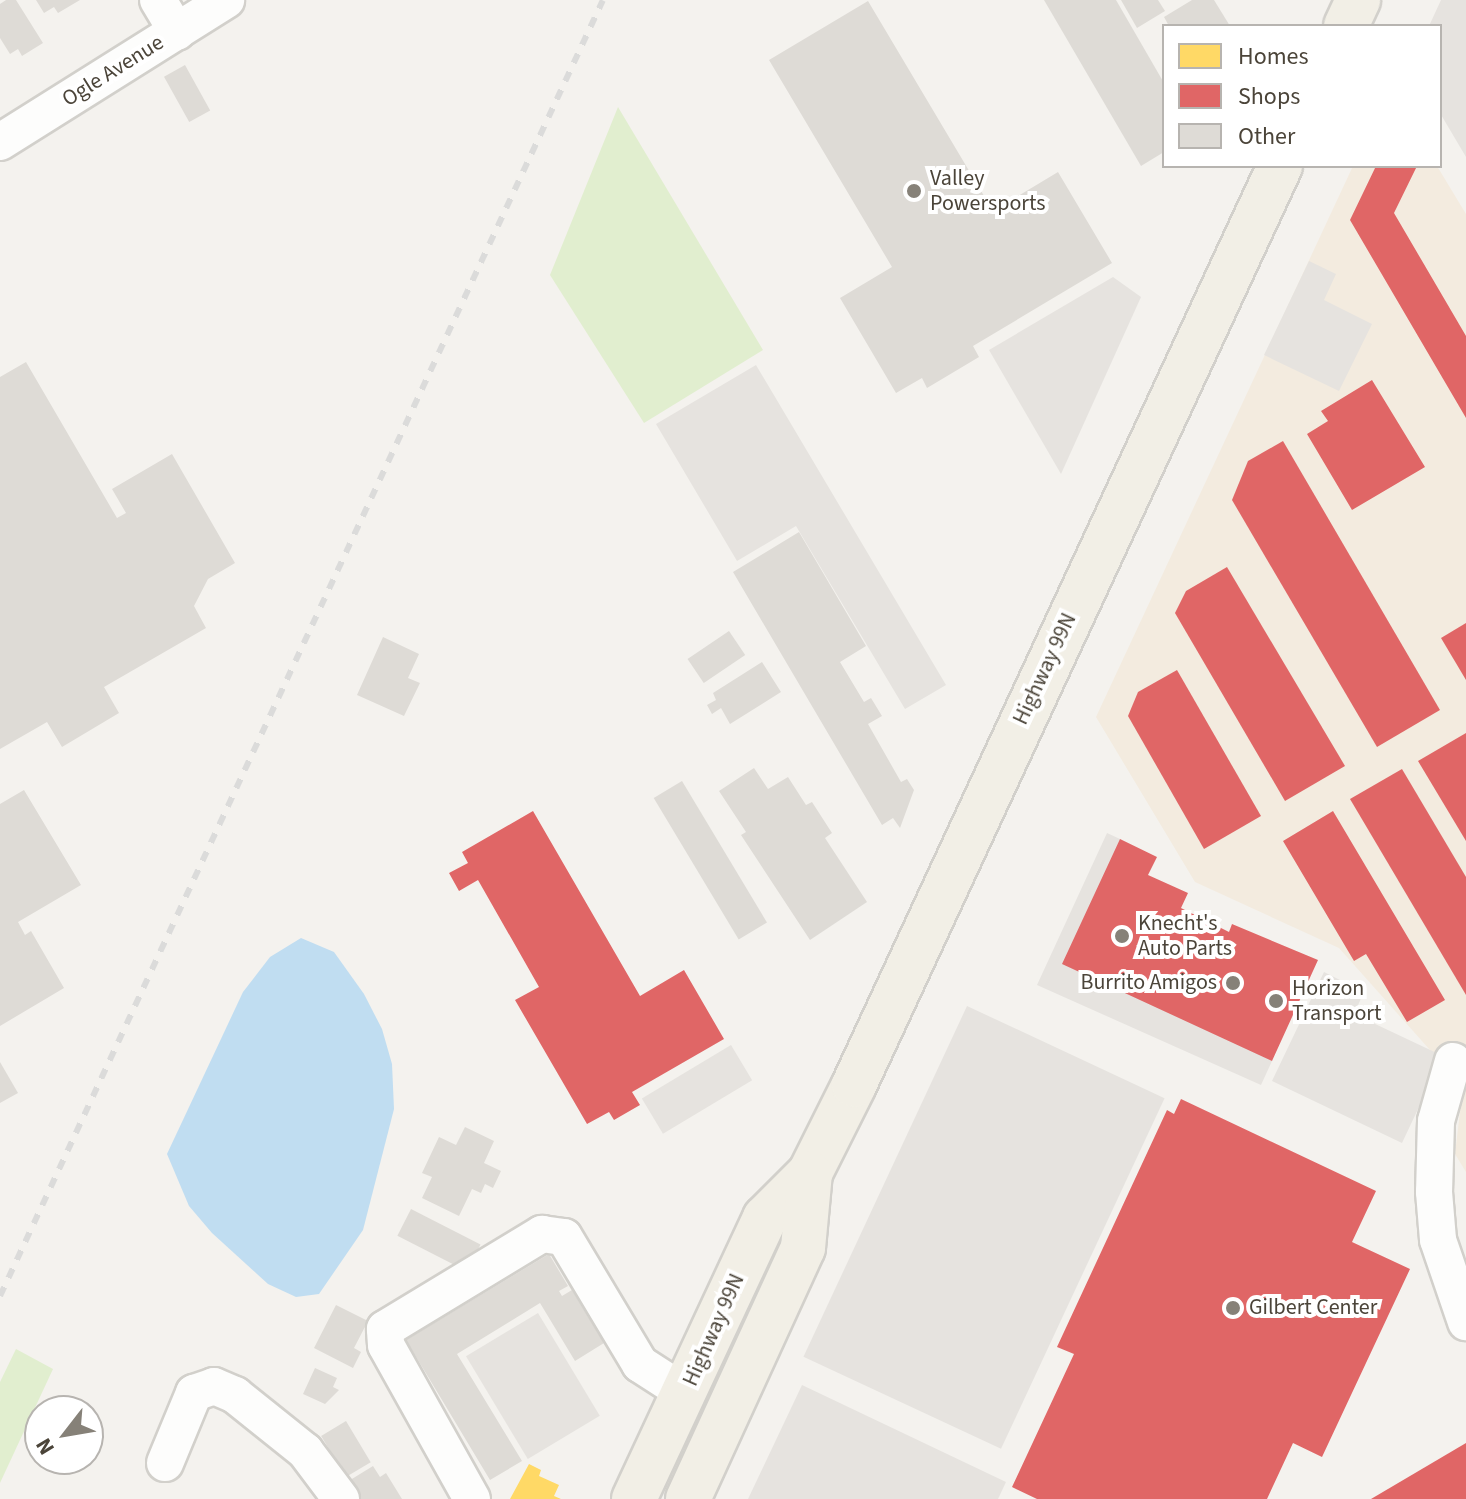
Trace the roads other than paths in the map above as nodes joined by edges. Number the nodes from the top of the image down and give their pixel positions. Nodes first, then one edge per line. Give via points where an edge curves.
1 (158, 0) edge
2 (226, 0) edge
3 (1358, 0) edge
4 (1347, 24) edge
5 (177, 32) junction
6 (0, 142) edge
7 (1279, 168) edge
8 (1453, 1061) dead end
9 (810, 1173) junction
10 (1466, 1322) edge
11 (685, 1393) junction
12 (165, 1463) dead end
13 (341, 1499) edge
14 (472, 1499) edge
15 (634, 1499) edge
16 (688, 1499) edge

1 - 5 street
2 - 5 street, Ogle Avenue
3 - 4 main road
5 - 6 street, Ogle Avenue
7 - 9 main road, Highway 99N
8 - 10 street via 1436,1121 1434,1192 1438,1240
9 - 11 main road, Highway 99N via 765,1218
9 - 16 main road, Highway 99N via 803,1248
11 - 14 street via 640,1364 564,1237 542,1234 385,1329 386,1345
11 - 15 main road, Highway 99N
12 - 13 street via 194,1393 214,1386 235,1395 305,1451

